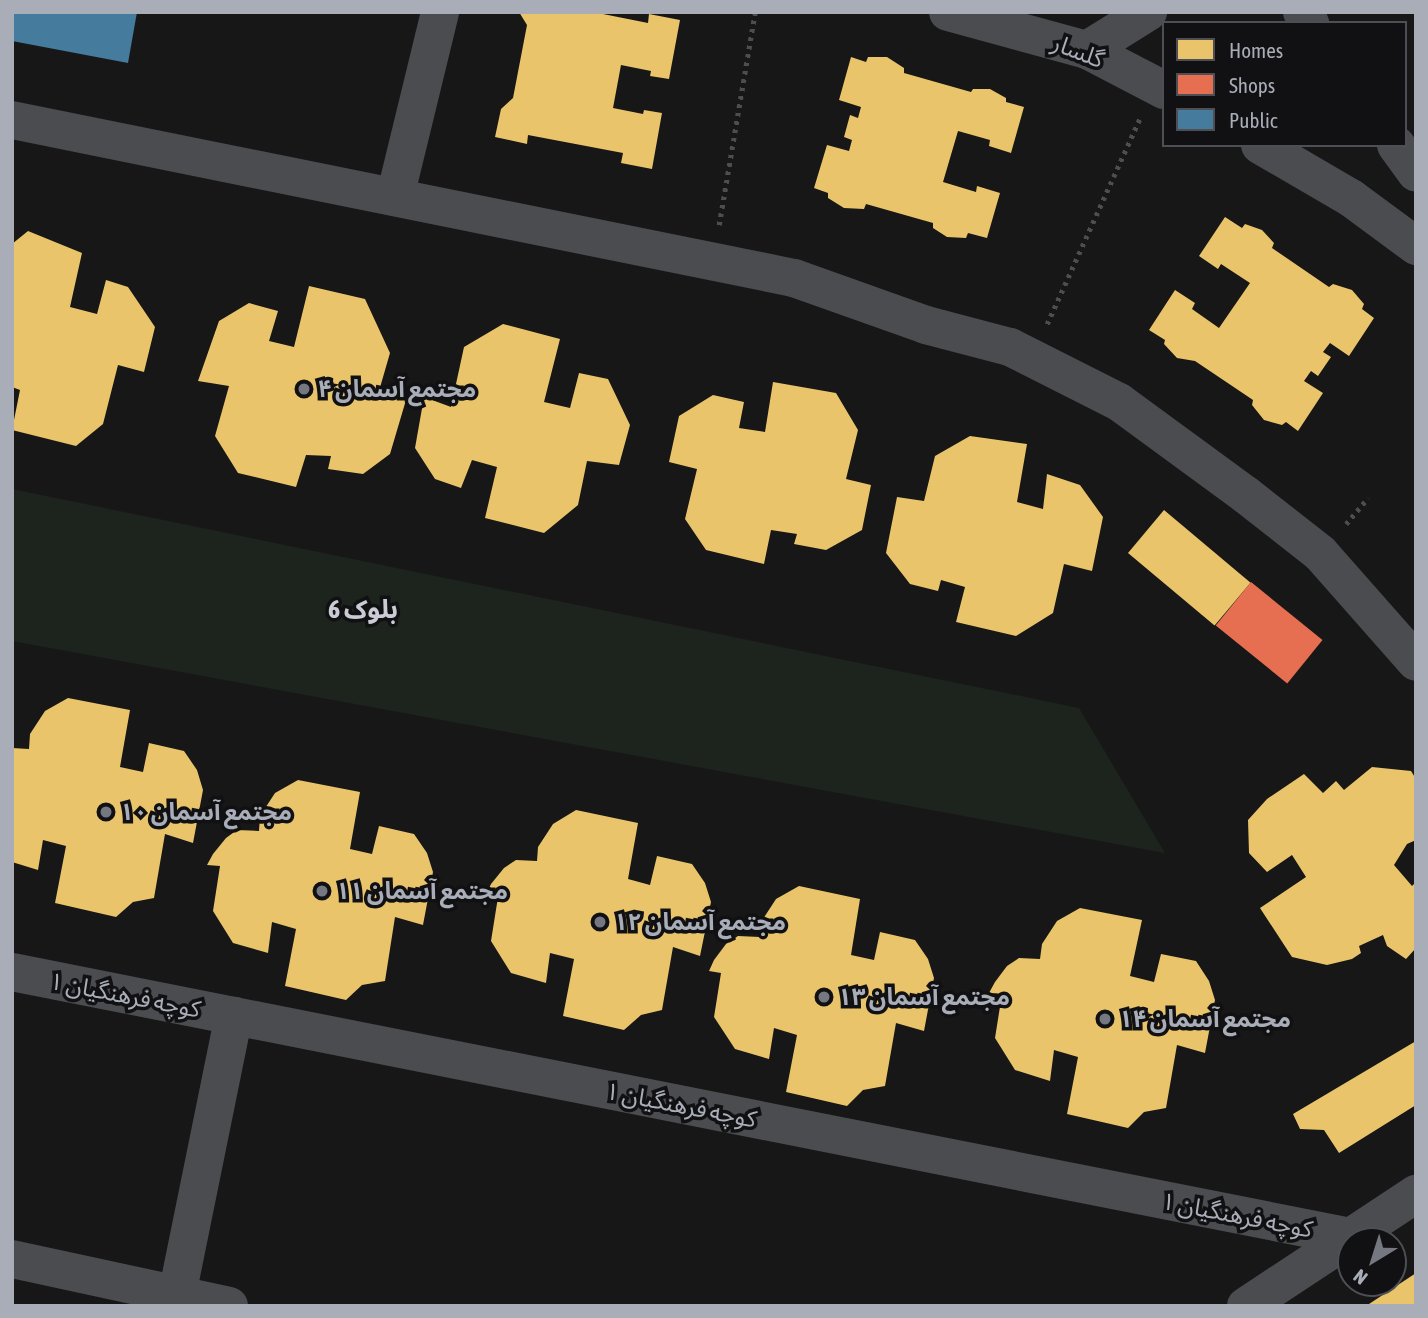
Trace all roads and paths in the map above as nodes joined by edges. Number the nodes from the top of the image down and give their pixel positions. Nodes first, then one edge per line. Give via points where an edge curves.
1 (440, 12) edge
2 (755, 12) edge
3 (948, 12) edge
4 (1148, 12) edge
5 (1009, 20) edge
6 (1087, 50) junction
7 (1159, 88) edge
8 (12, 120) edge
9 (1263, 147) edge
10 (1397, 147) edge
11 (1416, 173) edge
12 (395, 197) junction
13 (1416, 246) edge
14 (713, 262) junction
15 (1032, 358) junction
16 (1416, 662) edge
17 (12, 972) edge
18 (234, 1016) junction
19 (1416, 1194) edge
20 (1365, 1227) edge
21 (1337, 1234) edge
22 (1337, 1246) edge
23 (12, 1259) edge
24 (177, 1295) junction
25 (229, 1306) edge
26 (1246, 1306) edge

1 - 12 street
2 - 14 path
3 - 5 street, گلسار
4 - 6 street
5 - 6 street, گلسار
6 - 7 street, گلسار
7 - 15 path
8 - 12 street
9 - 13 street via 1351,198
10 - 11 street
12 - 14 street
14 - 15 street via 794,278
15 - 16 street via 1119,402 1310,545
17 - 18 street, کوچه فرهنگیان ۱
18 - 21 street, کوچه فرهنگیان ۱
18 - 24 street
19 - 20 street
22 - 26 street
23 - 24 street
24 - 25 street

